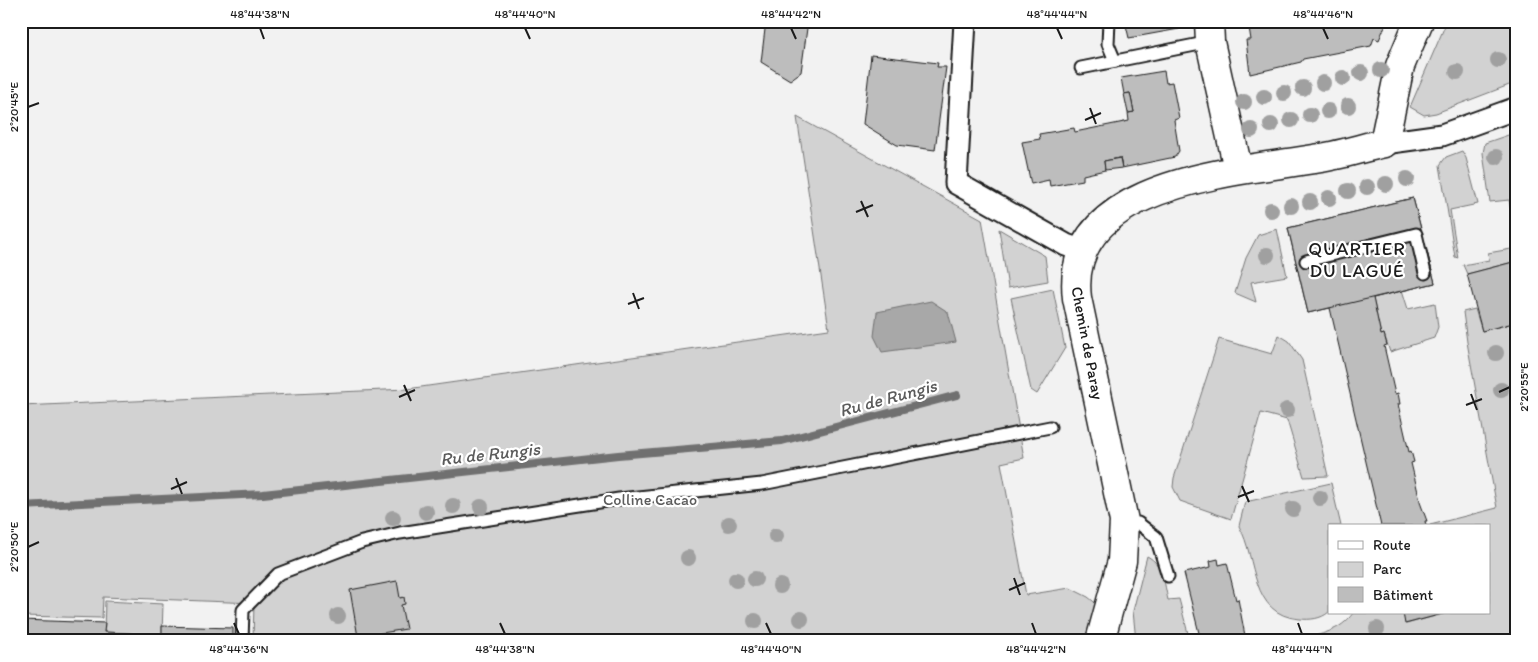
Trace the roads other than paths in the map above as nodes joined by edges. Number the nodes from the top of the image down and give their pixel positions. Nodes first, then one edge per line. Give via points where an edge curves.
1 (965, 21) edge
2 (1108, 21) edge
3 (1419, 21) edge
4 (1210, 32) edge
5 (1115, 61) junction
6 (1082, 68) dead end
7 (1517, 108) edge
8 (1384, 143) junction
9 (1238, 169) junction
10 (1083, 251) junction
11 (1306, 261) dead end
12 (1425, 273) dead end
13 (1050, 427) dead end
14 (1138, 523) dead end
15 (1168, 576) dead end
16 (242, 641) edge
17 (1100, 641) edge

1 - 10 street via 956,182 1066,245
2 - 5 lane via 1108,44
3 - 8 street via 1400,66
4 - 5 lane
4 - 9 street
5 - 6 lane
7 - 8 street via 1442,134
8 - 9 street, Chemin de Paray via 1320,158
9 - 10 street, Chemin de Paray via 1176,185 1107,218 1095,229
10 - 17 street, Chemin de Paray via 1075,277 1077,298 1124,521 1122,561
11 - 12 lane via 1416,234
13 - 16 lane via 762,484 619,499 400,533 362,542 278,574 244,610
14 - 15 lane via 1156,537

